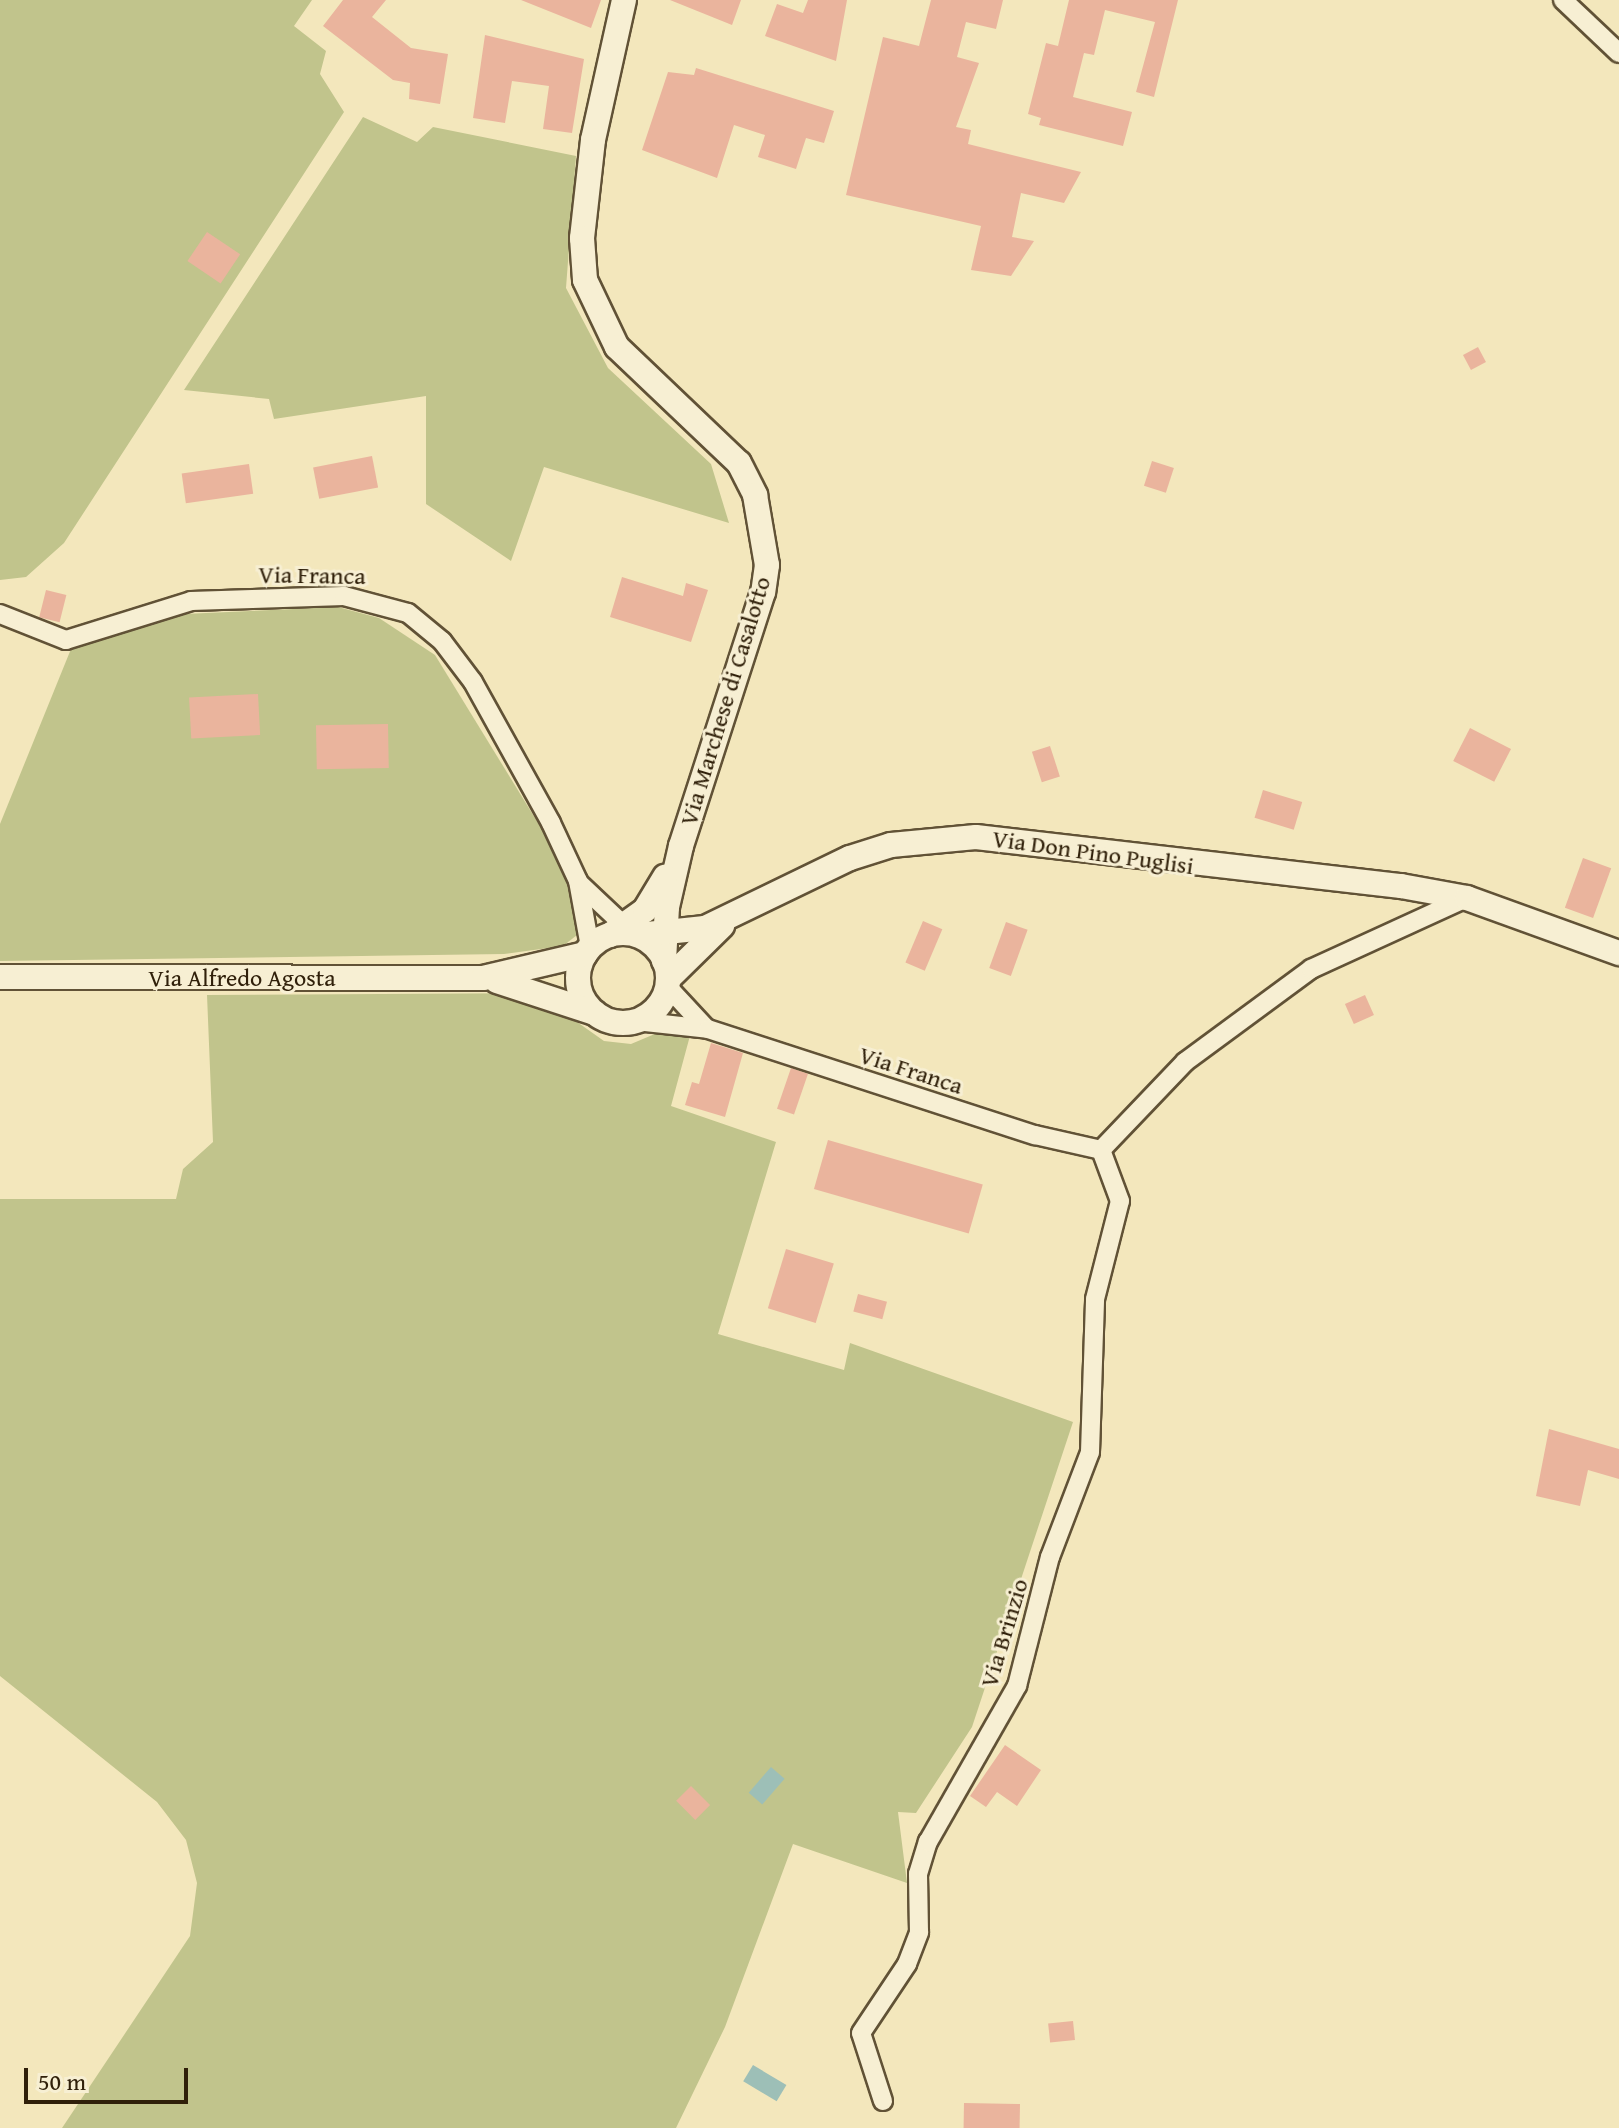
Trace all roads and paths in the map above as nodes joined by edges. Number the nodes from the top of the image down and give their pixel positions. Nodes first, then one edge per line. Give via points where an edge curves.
1 (624, 0) edge
2 (1563, 0) edge
3 (1619, 53) edge
4 (0, 614) edge
5 (681, 846) junction
6 (578, 881) junction
7 (1467, 898) junction
8 (600, 907) junction
9 (645, 910) junction
10 (734, 918) junction
11 (664, 934) junction
12 (613, 939) junction
13 (1619, 953) edge
14 (667, 975) junction
15 (0, 977) edge
16 (483, 978) junction
17 (598, 1015) junction
18 (636, 1021) junction
19 (708, 1029) junction
20 (1101, 1150) junction
21 (883, 2101) dead end

1 - 5 street, Via Marchese di Casalotto via 593,140 582,238 585,280 617,347 739,463 755,495 767,565
2 - 3 street
4 - 6 street, Via Franca via 66,640 191,601 344,596 408,613 442,641 473,682
5 - 9 street
5 - 11 street
6 - 8 street
6 - 12 street
7 - 10 street, Via Don Pino Puglisi via 976,837 929,838 850,858
7 - 13 street, Via Don Pino Puglisi
7 - 20 street via 1311,969 1185,1062
8 - 9 street
8 - 12 street
9 - 12 street
10 - 11 street
10 - 14 street
11 - 12 street
11 - 14 street
12 - 14 street
12 - 16 street, Via Alfredo Agosta
12 - 17 street via 578,980
14 - 18 street via 657,1007
14 - 19 street
15 - 16 street, Via Alfredo Agosta
16 - 17 street, Via Alfredo Agosta via 539,990
17 - 18 street
18 - 19 street, Via Franca
19 - 20 street, Via Franca via 1035,1135
20 - 21 street, Via Brinzio via 1120,1201 1095,1299 1090,1452 1050,1557 1017,1686 928,1842 918,1874 919,1932 907,1964 861,2033

